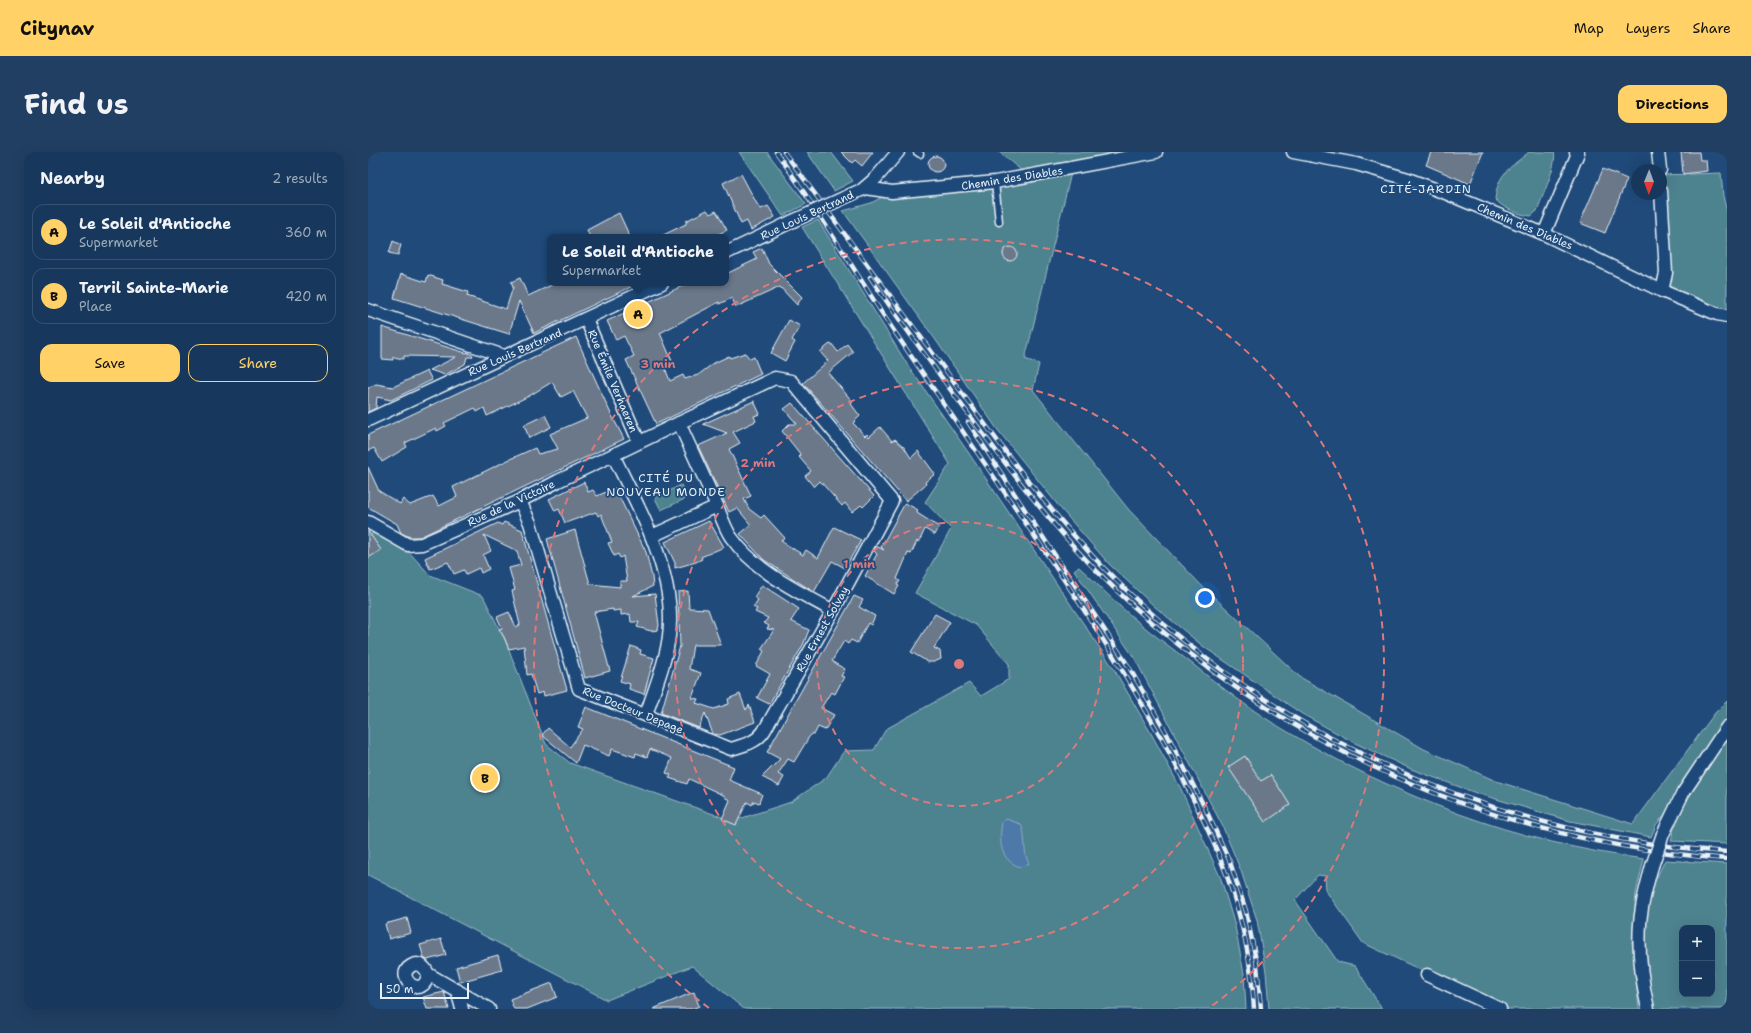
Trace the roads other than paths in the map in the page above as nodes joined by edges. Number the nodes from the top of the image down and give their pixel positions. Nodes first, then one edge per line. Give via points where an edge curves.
1 (898, 152) edge
2 (1156, 152) edge
3 (1292, 152) edge
4 (1576, 152) edge
5 (1658, 152) edge
6 (1659, 164) edge
7 (995, 182) junction
8 (862, 190) junction
9 (1662, 200) edge
10 (999, 222) dead end
11 (1544, 234) junction
12 (729, 252) edge
13 (656, 286) edge
14 (1662, 291) junction
15 (368, 310) edge
16 (1727, 316) edge
17 (586, 319) junction
18 (504, 356) junction
19 (368, 420) edge
20 (679, 423) junction
21 (639, 442) junction
22 (613, 455) junction
23 (520, 501) junction
24 (717, 506) junction
25 (368, 522) edge
26 (652, 536) junction
27 (832, 611) junction
28 (646, 715) junction
29 (1727, 727) edge
30 (759, 738) joint
31 (428, 974) dead end
32 (1428, 975) dead end
33 (457, 990) junction
34 (462, 1009) edge
35 (488, 1009) edge
36 (1500, 1009) edge
37 (1648, 1009) edge

1 - 8 street
2 - 7 street, Chemin des Diables
3 - 11 street, Chemin des Diables via 1356,164 1408,179
4 - 11 street via 1578,153
5 - 6 street
7 - 8 street, Chemin des Diables via 892,192
7 - 10 lane
8 - 12 street, Rue Louis Bertrand, bridge
9 - 14 street via 1666,273
11 - 14 street, Chemin des Diables
13 - 17 street, Rue Louis Bertrand
14 - 16 street, Chemin des Diables
15 - 18 street
17 - 18 street, Rue Louis Bertrand
17 - 21 street, Rue Émile Verhaeren
18 - 19 street, Rue Louis Bertrand
20 - 21 street, Rue de la Victoire
20 - 24 street
20 - 27 street, Rue Ernest Solvay via 775,378 791,381 892,501
21 - 22 street, Rue de la Victoire
22 - 23 street, Rue de la Victoire
22 - 26 street
23 - 25 street, Rue de la Victoire via 422,544 408,545
23 - 28 street, Rue Docteur Depage via 530,523 579,689
24 - 26 street
24 - 27 street via 731,536 751,559 776,579
26 - 28 street via 666,587 670,620 664,660
27 - 30 street, Rue Ernest Solvay
28 - 30 street, Rue Docteur Depage via 731,749
29 - 37 street, bridge via 1683,793 1663,834 1652,866 1641,910 1640,941 1642,978
31 - 33 street
32 - 36 street
33 - 34 street
33 - 35 street

